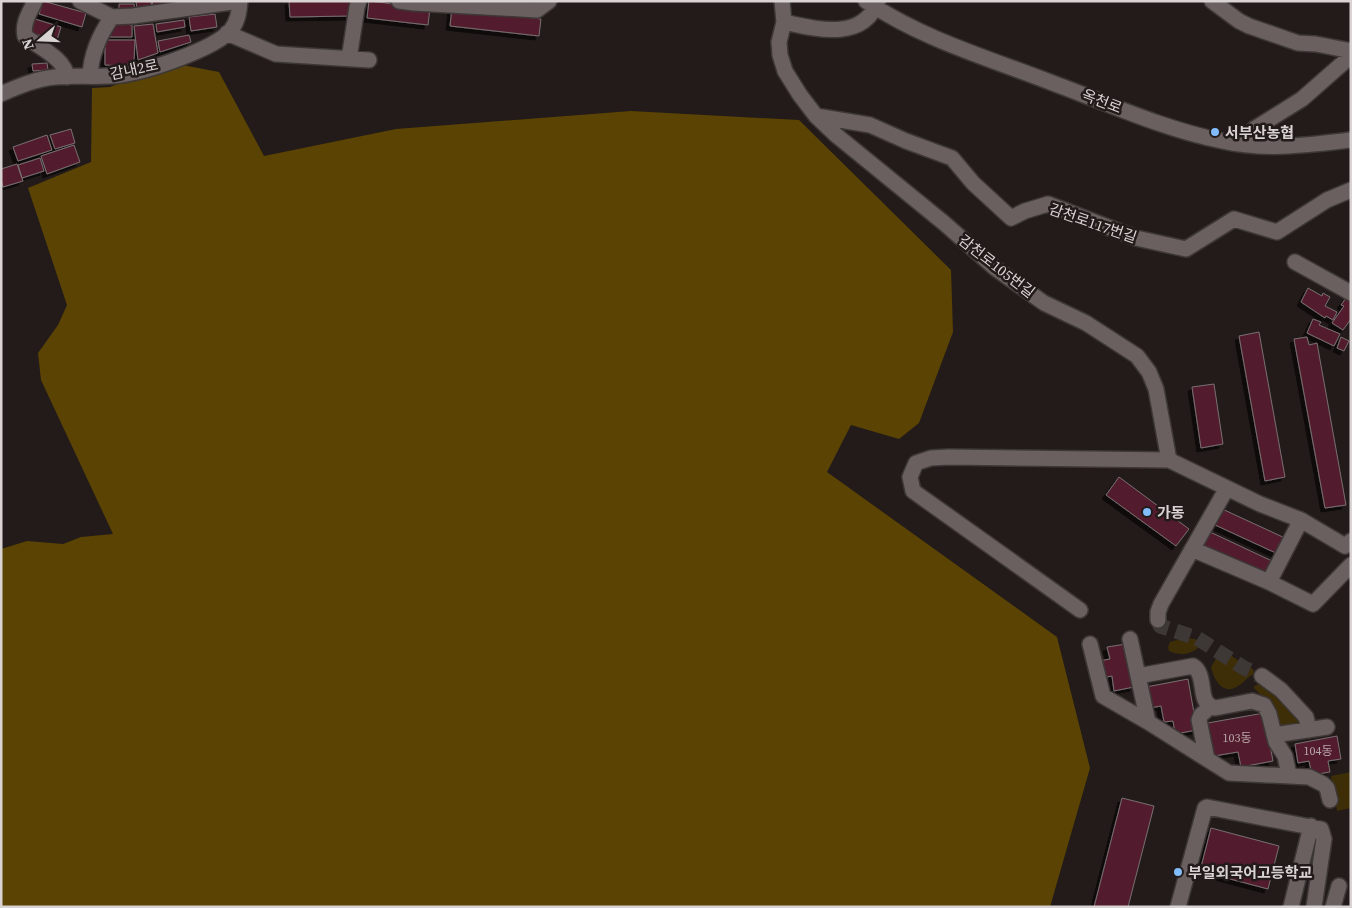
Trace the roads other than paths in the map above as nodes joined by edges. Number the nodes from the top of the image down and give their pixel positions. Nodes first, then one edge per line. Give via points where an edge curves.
1 (35, 1) edge
2 (80, 1) edge
3 (239, 1) edge
4 (359, 1) edge
5 (399, 1) edge
6 (549, 1) edge
7 (782, 1) edge
8 (1212, 1) edge
9 (874, 3) edge
10 (112, 16) junction
11 (784, 22) junction
12 (228, 33) junction
13 (1351, 51) edge
14 (1351, 56) edge
15 (350, 59) junction
16 (369, 60) dead end
17 (90, 76) junction
18 (67, 77) junction
19 (1, 94) edge
20 (816, 116) junction
21 (1351, 140) edge
22 (1244, 144) junction
23 (1351, 190) edge
24 (1295, 262) dead end
25 (1351, 293) edge
26 (1169, 460) junction
27 (1227, 488) junction
28 (1302, 520) junction
29 (1349, 545) edge
30 (1192, 549) junction
31 (1351, 565) edge
32 (1269, 582) junction
33 (1080, 610) dead end
34 (1158, 620) dead end
35 (1130, 639) dead end
36 (1090, 644) dead end
37 (1138, 676) junction
38 (1262, 676) tunnel mouth
39 (1210, 707) junction
40 (1148, 722) junction
41 (1327, 727) dead end
42 (1309, 730) junction
43 (1274, 735) junction
44 (1206, 759) junction
45 (1289, 775) junction
46 (1330, 800) dead end
47 (1311, 826) junction
48 (1339, 886) dead end
49 (1178, 907) edge
50 (1291, 907) edge
51 (1314, 907) edge
52 (1333, 907) edge

1 - 18 street via 26,19 25,36 59,60
2 - 10 street
3 - 10 street
3 - 12 street via 239,17
4 - 15 street
5 - 6 street via 538,10
7 - 11 street, 감천로105번길
8 - 13 street via 1250,26 1298,43
9 - 11 street via 872,15 859,25 839,30 819,30
9 - 22 street, 옥천로 via 935,38 1154,121 1223,142
10 - 17 street via 98,42
11 - 20 street, 감천로105번길 via 779,42 785,71
12 - 15 street via 276,54
12 - 17 street, 감내2로 via 215,43 147,68 120,75
14 - 22 street via 1302,99 1254,129
15 - 16 street
17 - 18 street, 감내2로
18 - 19 street, 감내2로 via 25,84
20 - 23 street, 감천로117번길 via 870,126 952,158 973,183 1012,218 1048,204 1136,238 1186,249 1234,219 1277,232 1327,200
20 - 26 street, 감천로105번길 via 995,268 1044,303 1086,323 1137,356 1156,389
21 - 22 street, 옥천로 via 1290,147
24 - 25 street
26 - 27 street
26 - 33 street via 949,457 916,463 910,477 913,491
27 - 28 street
27 - 30 street
28 - 29 street
28 - 32 street
30 - 32 street
30 - 34 street via 1161,604
31 - 32 street via 1313,604
35 - 37 street
36 - 40 street via 1103,696
37 - 39 street via 1193,666 1199,671 1205,702
37 - 40 street
38 - 42 street via 1281,690 1306,717
39 - 43 street via 1252,701 1261,703 1268,711
39 - 44 street via 1199,720
40 - 44 street
41 - 42 street
42 - 43 street
43 - 45 street via 1285,756
44 - 45 street via 1233,774
45 - 46 street via 1320,781 1327,788
47 - 49 street via 1206,806
47 - 50 street
47 - 51 street via 1321,828 1324,839
48 - 52 street

